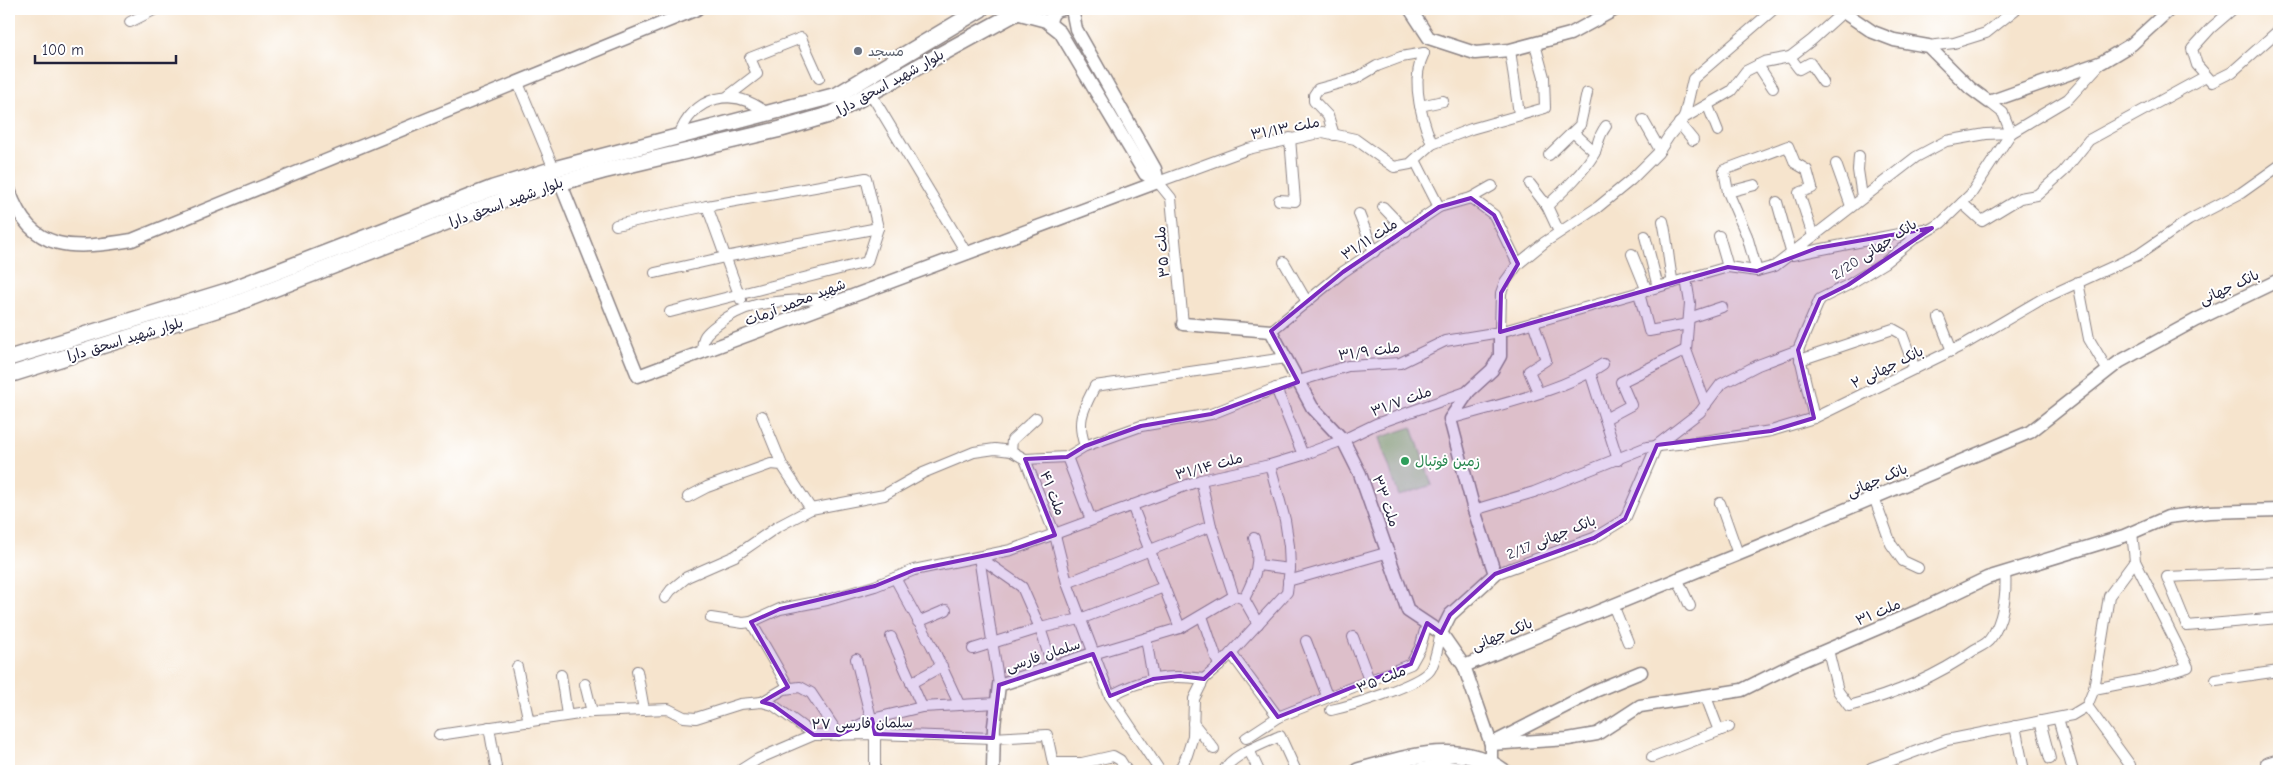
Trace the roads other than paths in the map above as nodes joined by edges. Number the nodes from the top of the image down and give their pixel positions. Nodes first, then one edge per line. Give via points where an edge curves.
1 (156, 9) edge
2 (697, 9) edge
3 (981, 9) edge
4 (1051, 9) edge
5 (1410, 9) edge
6 (1616, 9) edge
7 (1774, 9) edge
8 (2016, 9) edge
9 (2170, 9) edge
10 (2233, 9) edge
11 (1068, 10) edge
12 (1019, 11) edge
13 (1840, 11) edge
14 (130, 22) dead end
15 (1048, 22) junction
16 (2279, 30) edge
17 (1535, 44) junction
18 (1928, 46) junction
19 (1510, 50) junction
20 (1790, 57) junction
21 (2102, 62) junction
22 (1758, 65) junction
23 (2206, 76) junction
24 (819, 78) dead end
25 (1823, 82) dead end
26 (518, 83) junction
27 (1773, 88) dead end
28 (1587, 93) dead end
29 (871, 94) junction
30 (727, 97) junction
31 (1443, 101) dead end
32 (1989, 102) junction
33 (1420, 106) junction
34 (1708, 106) junction
35 (768, 114) junction
36 (1519, 114) junction
37 (1643, 120) dead end
38 (1682, 121) junction
39 (734, 123) junction
40 (1606, 126) dead end
41 (1718, 130) dead end
42 (1574, 133) junction
43 (2011, 133) junction
44 (1334, 135) junction
45 (678, 138) junction
46 (1290, 138) junction
47 (739, 140) junction
48 (1692, 140) dead end
49 (1432, 144) junction
50 (1660, 150) junction
51 (1595, 152) junction
52 (1549, 155) dead end
53 (1859, 156) dead end
54 (1415, 160) junction
55 (1836, 164) dead end
56 (2279, 166) edge
57 (557, 176) junction
58 (1158, 182) junction
59 (1530, 184) dead end
60 (1755, 185) dead end
61 (1492, 186) dead end
62 (9, 190) edge
63 (1728, 192) junction
64 (1862, 197) junction
65 (1471, 198) junction
66 (1279, 200) dead end
67 (1777, 202) dead end
68 (1962, 203) junction
69 (707, 206) junction
70 (1547, 206) junction
71 (1851, 206) junction
72 (1383, 207) dead end
73 (1440, 207) junction
74 (1359, 214) dead end
75 (1663, 221) dead end
76 (616, 225) dead end
77 (878, 228) junction
78 (1932, 228) junction
79 (1406, 231) junction
80 (1559, 232) junction
81 (1645, 236) dead end
82 (1719, 236) dead end
83 (1813, 236) junction
84 (1374, 252) junction
85 (967, 254) junction
86 (1632, 254) dead end
87 (1792, 255) junction
88 (725, 257) junction
89 (1284, 262) dead end
90 (1518, 264) junction
91 (1728, 267) junction
92 (1757, 271) junction
93 (655, 273) dead end
94 (1686, 279) junction
95 (2279, 280) edge
96 (2078, 282) junction
97 (1673, 283) junction
98 (1658, 287) junction
99 (1643, 292) junction
100 (738, 294) junction
101 (1307, 302) junction
102 (826, 307) junction
103 (1722, 307) dead end
104 (743, 308) junction
105 (670, 312) dead end
106 (1938, 318) dead end
107 (1689, 321) junction
108 (1533, 322) junction
109 (1183, 324) joint
110 (1270, 331) junction
111 (1500, 332) junction
112 (1686, 350) junction
113 (1952, 351) junction
114 (703, 352) junction
115 (1799, 355) junction
116 (9, 358) edge
117 (1285, 358) junction
118 (1603, 364) dead end
119 (1916, 369) junction
120 (2108, 371) junction
121 (1590, 372) junction
122 (9, 375) edge
123 (1298, 382) junction
124 (1276, 388) junction
125 (1469, 391) junction
126 (1538, 392) junction
127 (1706, 404) junction
128 (762, 416) dead end
129 (1036, 418) dead end
130 (1814, 418) junction
131 (1450, 419) junction
132 (1605, 419) junction
133 (1343, 440) junction
134 (1085, 446) junction
135 (1657, 446) junction
136 (1010, 451) junction
137 (1304, 455) junction
138 (1067, 457) junction
139 (1025, 459) junction
140 (1618, 460) junction
141 (1270, 465) junction
142 (782, 466) junction
143 (1201, 480) junction
144 (688, 497) dead end
145 (1874, 497) junction
146 (1720, 502) dead end
147 (1132, 505) junction
148 (811, 509) junction
149 (1474, 510) junction
150 (2279, 510) edge
151 (1091, 520) junction
152 (1211, 526) junction
153 (2132, 532) junction
154 (1055, 535) junction
155 (1254, 538) dead end
156 (1150, 550) junction
157 (1389, 552) junction
158 (1738, 554) junction
159 (979, 557) junction
160 (2135, 561) junction
161 (1258, 565) junction
162 (1918, 568) dead end
163 (1290, 569) junction
164 (2279, 572) edge
165 (2005, 573) junction
166 (1495, 574) junction
167 (895, 578) junction
168 (1677, 578) junction
169 (1288, 582) junction
170 (1067, 583) junction
171 (1164, 587) junction
172 (1239, 597) junction
173 (665, 598) dead end
174 (1613, 605) junction
175 (1690, 606) dead end
176 (946, 610) dead end
177 (1202, 616) junction
178 (711, 618) dead end
179 (2279, 618) edge
180 (1080, 619) junction
181 (751, 622) junction
182 (918, 622) junction
183 (1427, 623) junction
184 (1258, 624) junction
185 (1040, 628) junction
186 (1180, 628) junction
187 (1441, 633) junction
188 (891, 637) dead end
189 (1146, 638) junction
190 (1353, 638) dead end
191 (1306, 641) dead end
192 (1628, 642) dead end
193 (992, 644) junction
194 (973, 649) dead end
195 (1828, 650) junction
196 (1093, 654) junction
197 (1231, 654) junction
198 (856, 659) dead end
199 (942, 666) junction
200 (1219, 666) junction
201 (1464, 666) junction
202 (517, 667) dead end
203 (1053, 668) junction
204 (637, 671) dead end
205 (2279, 671) edge
206 (1641, 672) dead end
207 (561, 675) dead end
208 (1153, 679) junction
209 (1204, 679) junction
210 (1369, 680) junction
211 (2216, 680) dead end
212 (911, 683) junction
213 (585, 684) dead end
214 (999, 685) junction
215 (789, 688) junction
216 (2094, 689) junction
217 (1110, 696) junction
218 (1327, 696) junction
219 (1706, 697) junction
220 (762, 702) junction
221 (997, 703) junction
222 (959, 704) junction
223 (2087, 706) junction
224 (922, 707) junction
225 (644, 710) junction
226 (1331, 710) dead end
227 (592, 712) junction
228 (567, 715) junction
229 (1278, 717) junction
230 (2058, 718) junction
231 (872, 719) junction
232 (2040, 721) junction
233 (529, 722) junction
234 (1193, 723) junction
235 (2015, 726) junction
236 (489, 727) junction
237 (1730, 727) dead end
238 (1719, 731) junction
239 (875, 734) junction
240 (439, 735) dead end
241 (814, 735) junction
242 (839, 735) junction
243 (993, 738) junction
244 (1246, 738) dead end
245 (1491, 744) junction
246 (1214, 749) dead end
247 (1249, 750) junction
248 (1652, 758) dead end
249 (2050, 759) dead end
250 (2279, 759) edge
251 (1491, 762) junction
252 (2266, 763) dead end
253 (496, 767) dead end
254 (1066, 768) edge
255 (1871, 768) dead end
256 (739, 771) edge
257 (874, 771) edge
258 (993, 771) edge
259 (1127, 771) edge
260 (1160, 771) edge
261 (1179, 771) edge
262 (1224, 771) edge
263 (1259, 771) edge
264 (1296, 771) edge
265 (1358, 771) edge
266 (1418, 771) edge
267 (1462, 771) edge
268 (1503, 771) edge
269 (2024, 771) edge
270 (2073, 771) edge
271 (2131, 771) edge

1 - 14 street
2 - 26 street
3 - 35 main road, بلوار شهید اسحق دارا via 837,95
4 - 15 street
5 - 19 street via 1429,38 1475,54
6 - 17 street via 1570,34
7 - 38 street via 1693,79
8 - 18 street via 1986,33 1954,43
9 - 21 street via 2132,44
10 - 23 street via 2192,48 2196,65
11 - 15 street via 1057,9
11 - 58 street via 1155,169
12 - 15 street
12 - 29 main road, بلوار شهید اسحق دارا
13 - 18 street via 1872,32
13 - 20 street
15 - 58 street via 1060,32 1144,174
16 - 23 street via 2232,72 2212,82
17 - 19 street
17 - 36 street via 1544,77 1545,108
18 - 32 street via 1970,88
19 - 36 street
20 - 22 street
20 - 25 street via 1799,69 1810,63
21 - 32 street
21 - 43 street, بانک جهانی 2/20 via 2068,99
22 - 27 street
22 - 34 street via 1746,71 1732,91
23 - 68 street via 2089,140 2063,172 2037,195 2020,198 1982,221
24 - 30 street via 801,38 750,58 757,74
26 - 57 street
26 - 62 street via 132,240 94,246 57,244 33,231 13,204
28 - 42 street via 1580,125
29 - 47 main road, بلوار شهید اسحق دارا via 832,114
29 - 85 street
30 - 35 street via 749,101
30 - 45 street via 696,109 688,117
31 - 33 street
32 - 43 street via 2003,113
33 - 44 street via 1419,62 1424,53 1400,58 1355,79 1318,89 1314,102 1328,116
33 - 49 street
34 - 38 street
34 - 41 street
35 - 39 main road, بلوار شهید اسحق دارا
36 - 49 street
37 - 50 street
38 - 48 street
38 - 50 street
39 - 45 main road, بلوار شهید اسحق دارا
39 - 47 main road
40 - 51 street via 1598,136
42 - 51 street
42 - 52 street
43 - 64 street via 1946,141 1916,157
43 - 68 street, بانک جهانی 2/20
44 - 46 street, ملت ۳۱/۱۳ via 1322,132
44 - 54 street, ملت ۳۱/۱۳ via 1355,139 1394,166
45 - 57 main road, بلوار شهید اسحق دارا
46 - 58 street, ملت ۳۱/۱۳ via 1248,149
46 - 66 street via 1295,202
47 - 57 main road, بلوار شهید اسحق دارا
49 - 54 street
50 - 80 street via 1604,202
51 - 70 street via 1581,172
53 - 64 street
54 - 73 street
55 - 71 street
56 - 96 street, بانک جهانی ۲ via 2241,193 2189,220 2138,255
57 - 114 street, شهید محمد آرمات via 638,376
57 - 116 main road, بلوار شهید اسحق دارا via 492,188 230,290
57 - 122 main road, بلوار شهید اسحق دارا via 519,194 235,304
58 - 85 street, شهید محمد آرمات
58 - 109 street, ملت ۳۵ via 1171,198
59 - 70 street
60 - 63 street
61 - 65 street, ملت ۳۱/۱۱
63 - 83 street via 1724,170 1788,146 1795,163 1807,170 1812,183 1812,188 1799,193
63 - 92 street via 1747,236
64 - 71 street
65 - 73 street, ملت ۳۱/۱۱
65 - 90 street via 1494,215
67 - 87 street
68 - 78 street, بانک جهانی 2/20
69 - 76 street
69 - 77 street via 866,178
69 - 88 street
70 - 80 street
71 - 83 street
72 - 79 street
73 - 79 street, ملت ۳۱/۱۱
74 - 84 street
75 - 97 street
77 - 88 street
77 - 100 street via 867,262
78 - 87 street
78 - 115 street, بانک جهانی 2/20 via 1848,285 1820,299
79 - 84 street, ملت ۳۱/۱۱
80 - 90 street
81 - 98 street
82 - 91 street
83 - 87 street
84 - 101 street, ملت ۳۱/۱۱ via 1343,272
85 - 102 street, شهید محمد آرمات
86 - 99 street
87 - 92 street via 1775,266
88 - 93 street
88 - 100 street
89 - 101 street
90 - 111 street via 1501,293
91 - 92 street
91 - 94 street, ملت ۳۱/۹
94 - 97 street, ملت ۳۱/۹
94 - 107 street
95 - 120 street, بانک جهانی via 2196,320
96 - 113 street, بانک جهانی ۲
96 - 120 street via 2088,338
97 - 98 street, ملت ۳۱/۹
98 - 99 street, ملت ۳۱/۹
99 - 107 street via 1649,331
99 - 108 street, ملت ۳۱/۹
100 - 104 street
100 - 105 street
101 - 110 street, ملت ۳۱/۱۱
102 - 104 street via 817,299
102 - 114 street, شهید محمد آرمات
103 - 107 street
104 - 114 street via 732,312 705,334
106 - 113 street
107 - 112 street
108 - 111 street, ملت ۳۱/۹
108 - 126 street via 1546,360 1529,370
109 - 110 street
110 - 117 street, ملت ۳۳
111 - 123 street, ملت ۳۱/۹ via 1445,341 1400,364 1348,366
111 - 125 street via 1500,356 1492,370
112 - 127 street
112 - 132 street via 1620,382 1631,405
113 - 119 street, بانک جهانی ۲
115 - 119 street via 1893,329 1902,334
115 - 127 street via 1758,365 1721,384
115 - 130 street
117 - 123 street, ملت ۳۳
117 - 134 street via 1094,386 1082,413 1079,430
118 - 121 street
119 - 130 street, بانک جهانی ۲
120 - 145 street, بانک جهانی via 2030,432
121 - 126 street
121 - 132 street
123 - 124 street, ملت ۳۱/۹
123 - 133 street, ملت ۳۳ via 1312,407
124 - 134 street, ملت ۴۱ via 1211,414 1141,426
124 - 137 street
125 - 131 street
125 - 133 street, ملت ۳۱/۷ via 1376,424
126 - 131 street
127 - 135 street
128 - 142 street
129 - 136 street via 1012,440
130 - 135 street, بانک جهانی ۲ via 1771,431
131 - 149 street
132 - 140 street
133 - 137 street, ملت ۳۱/۱۴
133 - 157 street, ملت ۳۳ via 1360,474
134 - 138 street, ملت ۴۱
135 - 140 street, بانک جهانی ۲
135 - 166 street, بانک جهانی 2/17 via 1625,520 1594,538
136 - 139 street
136 - 148 street via 974,452 923,473 884,495
137 - 141 street, ملت ۳۱/۱۴
138 - 139 street, ملت ۴۱
138 - 151 street
139 - 154 street, ملت ۴۱
140 - 149 street, بانک جهانی ۲ via 1534,492
141 - 143 street, ملت ۳۱/۱۴
141 - 163 street via 1285,520
142 - 144 street via 771,464
142 - 148 street
143 - 147 street, ملت ۳۱/۱۴
143 - 152 street
145 - 158 street, بانک جهانی
145 - 162 street via 1891,544 1904,561
146 - 158 street
147 - 151 street, ملت ۳۱/۱۴
147 - 156 street
148 - 173 street via 777,527 735,556 687,577
149 - 166 street
150 - 153 street, ملت ۳۱ via 2168,517
151 - 154 street, ملت ۳۱/۱۴
152 - 156 street
152 - 172 street
153 - 160 street
153 - 165 street, ملت ۳۱
154 - 159 street, ملت ۳۱/۱۴
154 - 170 street, ملت ۴۱
155 - 161 street via 1259,551
156 - 170 street
156 - 171 street
157 - 169 street
157 - 183 street, ملت ۳۳ via 1408,610
158 - 168 street, بانک جهانی
159 - 167 street, ملت ۳۱/۱۴ via 914,570
159 - 185 street via 1022,587
159 - 193 street
160 - 216 street via 2109,596
160 - 216 street via 2188,668
161 - 163 street
161 - 172 street via 1252,584
163 - 169 street
164 - 179 street via 2167,577 2187,626
165 - 195 street, ملت ۳۱ via 1987,578 1918,612
165 - 195 street via 2003,609 1990,640 1950,667 1869,701 1849,706 1838,691
166 - 187 street via 1450,614
167 - 181 street, ملت ۳۱/۱۴ via 827,600 780,609
167 - 182 street
168 - 174 street, بانک جهانی
168 - 175 street
169 - 184 street via 1287,592
170 - 180 street, ملت ۴۱
171 - 180 street
171 - 186 street
172 - 177 street
172 - 184 street
174 - 192 street
174 - 201 street, بانک جهانی
176 - 182 street
177 - 186 street
177 - 200 street
178 - 181 street
180 - 185 street
180 - 196 street, ملت ۴۱
181 - 215 street
182 - 199 street
183 - 187 street, ملت ۳۳
183 - 210 street via 1420,648 1411,664
184 - 197 street
185 - 193 street
185 - 203 street
186 - 189 street
187 - 201 street, ملت ۳۳
187 - 226 street, ملت ۳۵ via 1430,670 1420,678
188 - 212 street
189 - 196 street
189 - 208 street
190 - 210 street
191 - 218 street
193 - 194 street
193 - 214 street
195 - 219 street, ملت ۳۱ via 1742,690
196 - 203 street, سلمان فارسی
196 - 217 street, ملت ۴۱
197 - 200 street
197 - 229 street
198 - 231 street
199 - 212 street
199 - 222 street
200 - 209 street
201 - 245 street, ملت ۳۳
202 - 233 street
203 - 214 street, سلمان فارسی
204 - 225 street
205 - 211 street
206 - 245 street via 1595,691
207 - 228 street
208 - 209 street via 1180,676
208 - 217 street via 1133,684
209 - 234 street via 1194,699
210 - 218 street
212 - 224 street
213 - 227 street
214 - 221 street, سلمان فارسی
215 - 220 street
215 - 242 street via 800,687 811,693
216 - 223 street
217 - 260 street, ملت ۴۱
218 - 229 street
219 - 238 street
219 - 245 street, ملت ۳۱ via 1640,706 1596,734
220 - 225 street via 740,704 696,718 684,717 668,709
220 - 241 street via 773,705
221 - 222 street
221 - 243 street, سلمان فارسی
222 - 224 street
223 - 230 street via 2072,715
223 - 271 street via 2130,765
224 - 231 street
225 - 227 street
227 - 228 street
228 - 233 street
229 - 244 street
230 - 232 street
230 - 270 street
231 - 239 street
231 - 242 street
232 - 235 street
232 - 249 street
233 - 236 street
234 - 246 street
234 - 261 street via 1193,736
235 - 255 street via 1946,740
235 - 269 street
236 - 240 street
236 - 253 street
237 - 238 street
238 - 248 street
239 - 242 street, سلمان فارسی ۲۷
239 - 243 street, سلمان فارسی ۲۷
239 - 257 street
241 - 242 street, سلمان فارسی ۲۷
241 - 256 street, سلمان فارسی ۲۷ via 758,759
243 - 254 street, سلمان فارسی ۲۷ via 1047,735 1053,763
243 - 258 street, سلمان فارسی
245 - 251 street, ملت ۳۳
247 - 262 street via 1226,765
247 - 263 street
247 - 264 street via 1280,736
250 - 252 street
251 - 265 main road via 1438,752
251 - 268 main road
254 - 259 street via 1113,756
266 - 267 main road via 1439,767

